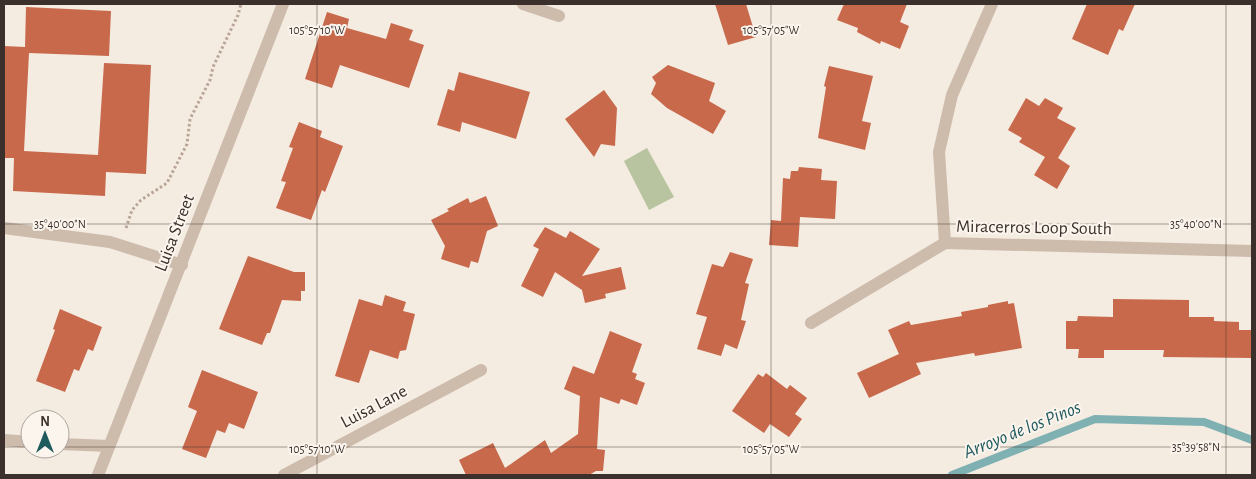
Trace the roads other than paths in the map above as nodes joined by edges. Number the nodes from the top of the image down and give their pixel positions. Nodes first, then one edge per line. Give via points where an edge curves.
1 (283, 4) edge
2 (523, 4) edge
3 (992, 4) edge
4 (559, 16) dead end
5 (4, 228) edge
6 (945, 243) junction
7 (1252, 251) edge
8 (182, 265) junction
9 (811, 324) dead end
10 (481, 370) dead end
11 (4, 440) edge
12 (20, 441) edge
13 (70, 444) edge
14 (109, 446) junction
15 (98, 475) edge
16 (284, 475) edge

1 - 8 street, Luisa Street
2 - 4 street
3 - 6 street, Miracerros Loop South via 952,95 940,152
5 - 8 street via 110,242
6 - 7 street, Miracerros Loop South
6 - 9 street
8 - 14 street, Luisa Street
10 - 16 street, Luisa Lane
11 - 12 street
13 - 14 street
14 - 15 street, Luisa Street

